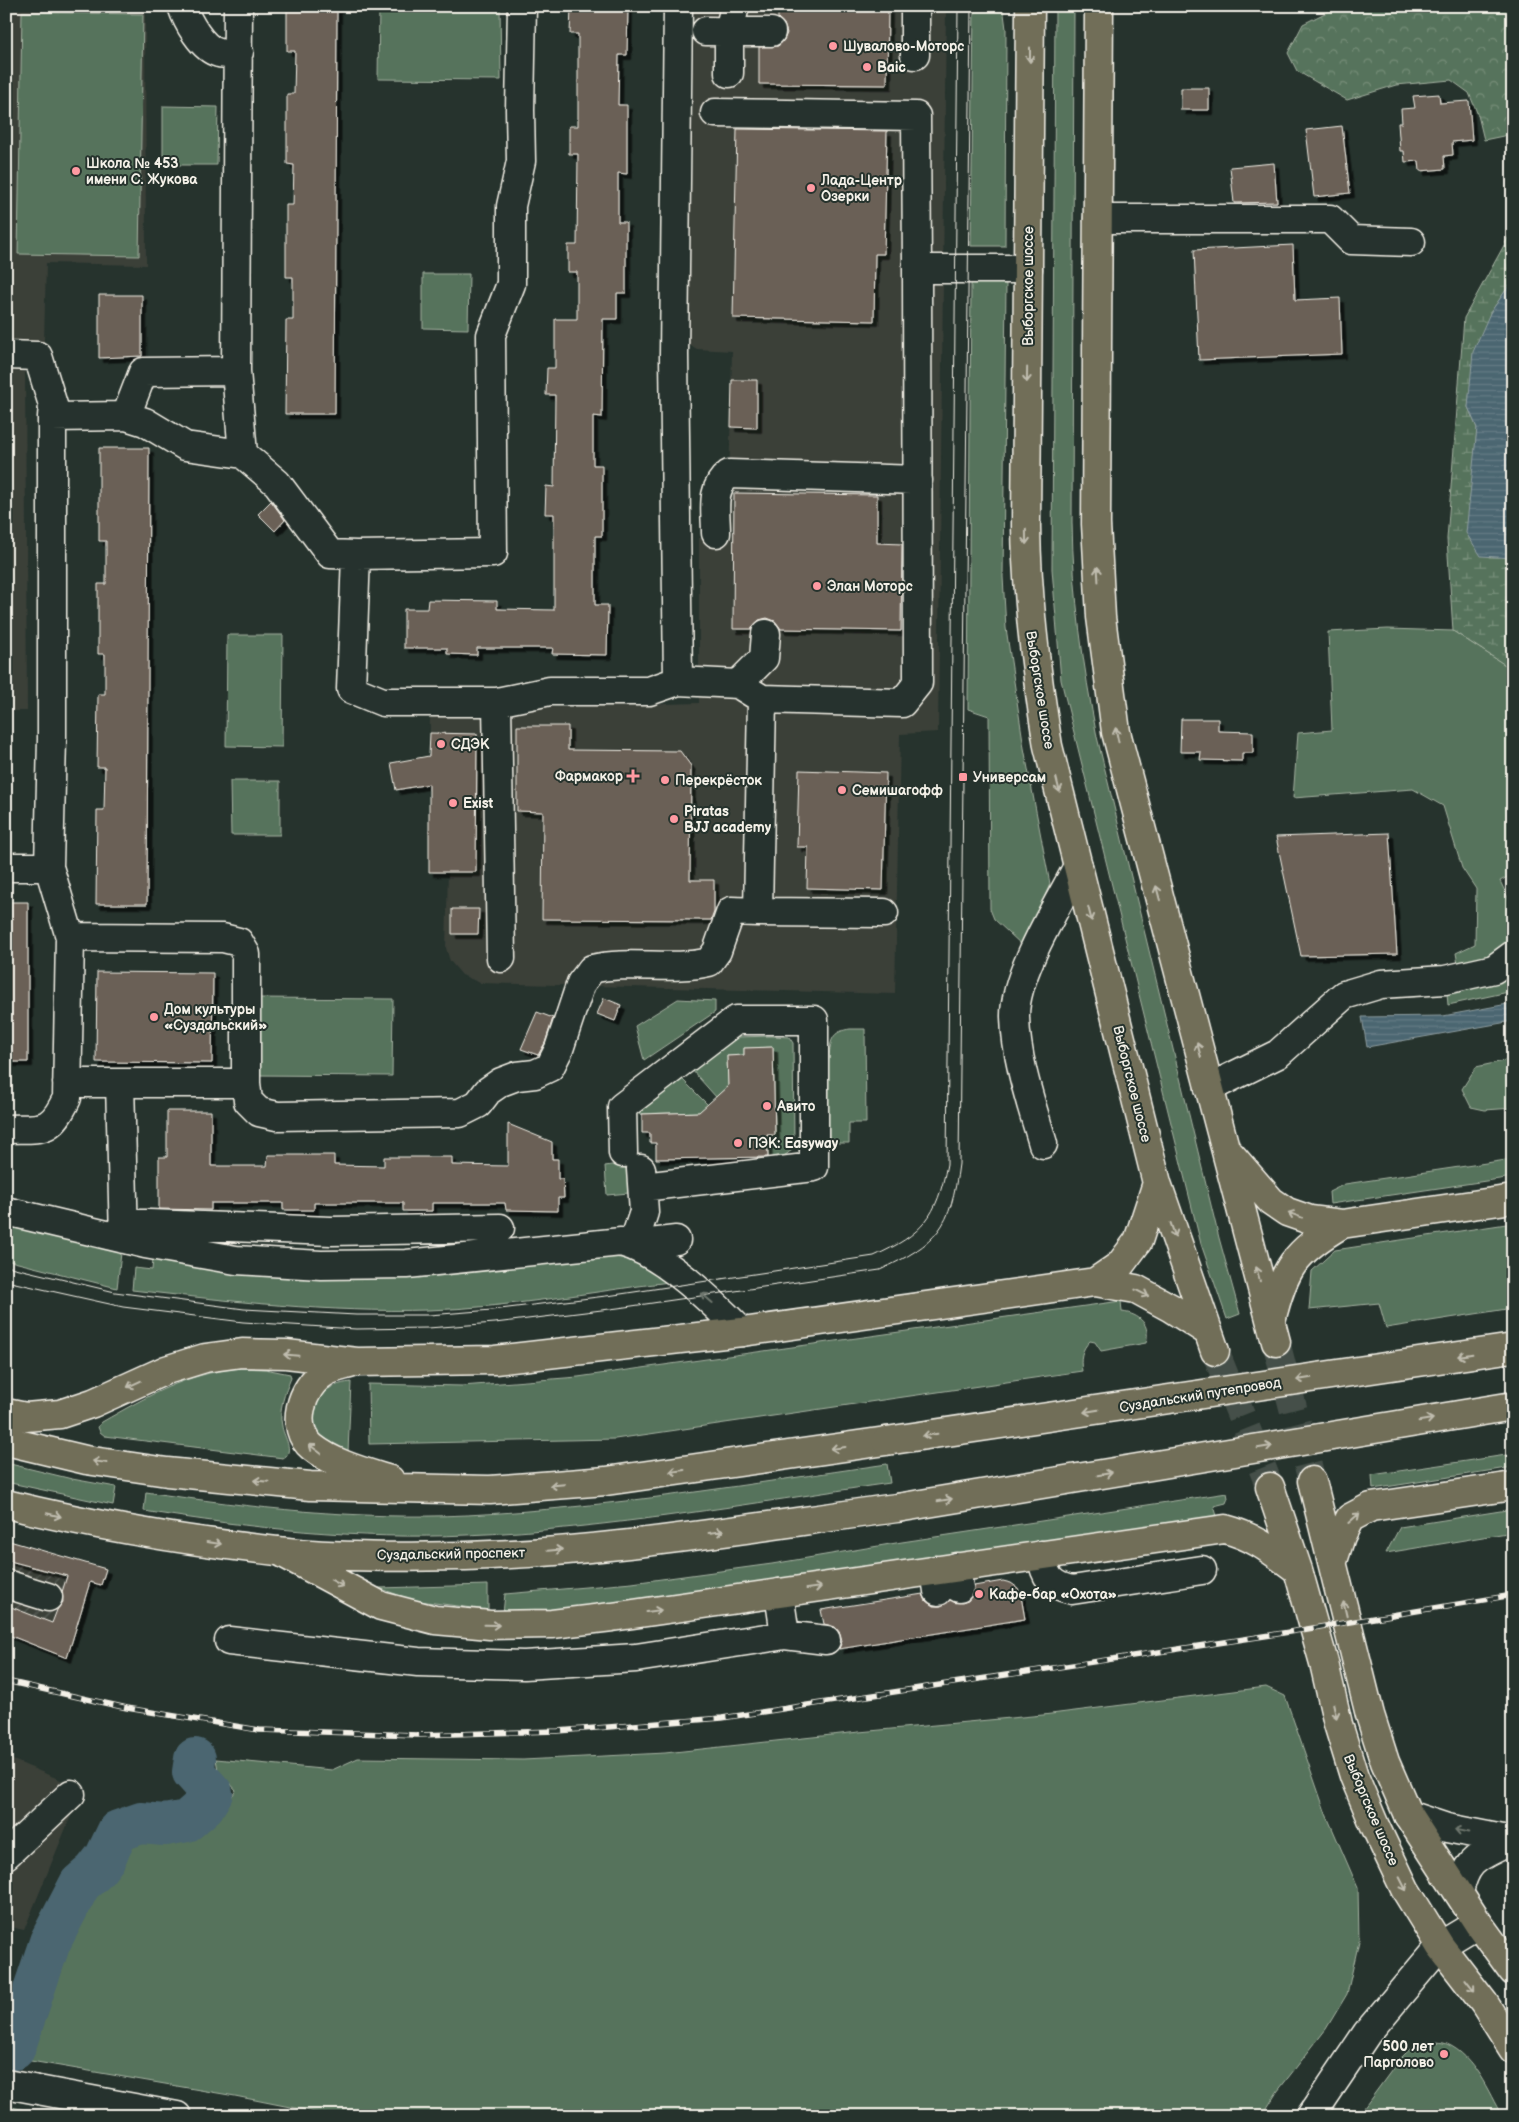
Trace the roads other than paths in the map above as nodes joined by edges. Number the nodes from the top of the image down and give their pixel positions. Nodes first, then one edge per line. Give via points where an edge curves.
1 (182, 6) edge
2 (238, 6) edge
3 (522, 6) edge
4 (678, 6) edge
5 (915, 6) edge
6 (1030, 6) edge
7 (1099, 6) edge
8 (723, 23) edge
9 (770, 32) dead end
10 (239, 52) junction
11 (915, 55) dead end
12 (729, 73) dead end
13 (715, 113) dead end
14 (1098, 219) junction
15 (1411, 242) dead end
16 (917, 269) junction
17 (1028, 269) junction
18 (6, 355) edge
19 (236, 371) junction
20 (126, 416) junction
21 (52, 417) junction
22 (243, 454) junction
23 (918, 480) junction
24 (716, 533) dead end
25 (356, 555) junction
26 (766, 634) dead end
27 (678, 681) junction
28 (738, 684) junction
29 (762, 700) junction
30 (497, 702) junction
31 (1078, 866) junction
32 (6, 867) edge
33 (49, 867) junction
34 (758, 912) junction
35 (884, 913) dead end
36 (70, 937) junction
37 (1513, 955) edge
38 (501, 958) dead end
39 (67, 1083) junction
40 (120, 1083) junction
41 (236, 1083) dead end
42 (1208, 1088) junction
43 (6, 1128) edge
44 (1043, 1144) dead end
45 (1225, 1148) junction
46 (636, 1170) junction
47 (1157, 1183) junction
48 (1513, 1199) edge
49 (6, 1211) edge
50 (1342, 1224) junction
51 (500, 1228) dead end
52 (123, 1231) junction
53 (676, 1240) dead end
54 (633, 1245) junction
55 (1095, 1282) junction
56 (742, 1332) junction
57 (1513, 1348) edge
58 (357, 1362) junction
59 (1513, 1406) edge
60 (6, 1413) edge
61 (6, 1441) edge
62 (1312, 1481) tunnel mouth
63 (1513, 1486) edge
64 (1270, 1487) tunnel mouth
65 (420, 1489) junction
66 (6, 1504) edge
67 (279, 1551) junction
68 (1041, 1555) junction
69 (1334, 1561) junction
70 (1202, 1570) dead end
71 (1298, 1570) junction
72 (6, 1584) edge
73 (779, 1593) junction
74 (48, 1597) dead end
75 (785, 1635) junction
76 (826, 1640) dead end
77 (229, 1641) dead end
78 (71, 1794) dead end
79 (1408, 1815) junction
80 (1511, 1841) edge
81 (6, 1855) edge
82 (1459, 1893) junction
83 (1478, 1923) junction
84 (1440, 1946) junction
85 (1513, 1971) edge
86 (1513, 2049) edge
87 (6, 2084) edge
88 (177, 2116) edge
89 (1311, 2116) edge

1 - 10 street via 187,21 203,42 218,53
2 - 10 street
3 - 25 street via 521,161 511,206 511,284 491,335 493,553
4 - 27 street via 674,354
5 - 11 street
6 -> 17 main road, Выборгское шоссе
7 - 14 main road
8 - 9 street
8 - 12 street
10 - 19 street
13 - 16 street via 916,116
14 - 15 street via 1330,220 1351,240
42 -> 14 main road via 1116,732 1101,617 1096,524
16 - 17 street
16 - 23 street
17 -> 31 main road, Выборгское шоссе via 1026,576 1030,626 1048,746
18 - 21 street via 38,356 53,405
19 - 20 street via 143,372
19 - 22 street
20 - 21 street
20 - 22 street via 145,422 185,446
21 - 33 street
22 - 25 street via 277,483 330,554
23 - 24 street via 729,474 721,480 716,492
23 - 29 street via 918,683 902,703
25 - 30 street via 351,689 383,702
26 - 28 street via 764,658
27 - 28 street
27 - 30 street via 649,691 550,691
28 - 29 street
29 - 34 street
30 - 38 street
31 - 44 street via 1030,959 1020,986 1015,1016 1029,1098
31 -> 47 main road, Выборгское шоссе
32 - 33 street
33 - 36 street
34 - 35 street
34 - 36 street via 731,911 717,951 709,962 694,965 608,965 592,969 581,983 559,1050 550,1067 501,1082 478,1104 460,1113 277,1116 259,1112 248,1101 246,954 239,942 223,938
36 - 39 street
37 - 42 street via 1494,969 1445,980 1381,984 1344,995 1278,1054
39 - 40 street
39 - 43 street via 67,1098 58,1117 43,1128
40 - 41 street
40 - 52 street
42 - 45 main road
50 -> 45 main road via 1310,1220 1287,1212 1271,1201
50 -> 45 main road via 1313,1241 1297,1257 1278,1293 1273,1332
46 - 46 street via 814,1167 814,1020 736,1020 622,1107
46 - 54 street via 644,1212
47 - 55 main road via 1138,1241 1120,1265
47 - 55 main road, Выборгское шоссе via 1211,1341 1136,1289
48 - 50 main road
49 - 52 street
51 - 52 street
52 - 54 street via 236,1260 321,1265 408,1264 621,1242
53 - 54 street
56 -> 54 street via 689,1283
55 - 56 main road
56 - 58 main road via 495,1360
57 -> 65 main road, Суздальский путепровод, bridge via 606,1481 490,1490
58 -> 60 main road via 286,1354 242,1353 205,1358 166,1370 60,1414 26,1417
65 -> 58 main road via 359,1470 322,1454 310,1446 301,1433 303,1399 311,1385 324,1372
67 -> 59 main road, Суздальский проспект, bridge via 468,1556 637,1542 896,1508
65 -> 61 main road via 310,1486 167,1472 86,1460
62 - 69 main road
69 -> 63 main road via 1350,1518 1371,1507
64 - 71 main road, Выборгское шоссе
66 -> 67 main road, Суздальский проспект via 134,1531
67 -> 73 main road via 381,1606 435,1620 481,1624 552,1624
68 - 70 street via 1044,1571 1050,1580 1060,1588 1072,1590
68 - 71 main road via 1225,1530 1262,1544
73 -> 68 main road via 947,1579
79 -> 69 main road via 1385,1762 1370,1715
71 -> 84 main road, Выборгское шоссе via 1354,1776 1405,1889
72 - 74 street
73 - 75 street
75 - 76 street
75 - 77 street via 636,1658 524,1665 418,1662
78 - 81 street
80 -> 79 street via 1447,1828
79 - 82 main road
80 - 82 street via 1472,1861 1463,1875
82 - 83 main road
83 - 84 street
83 - 85 main road
84 -> 86 main road, Выборгское шоссе via 1484,2003
84 - 89 street via 1367,2033
87 - 88 street

